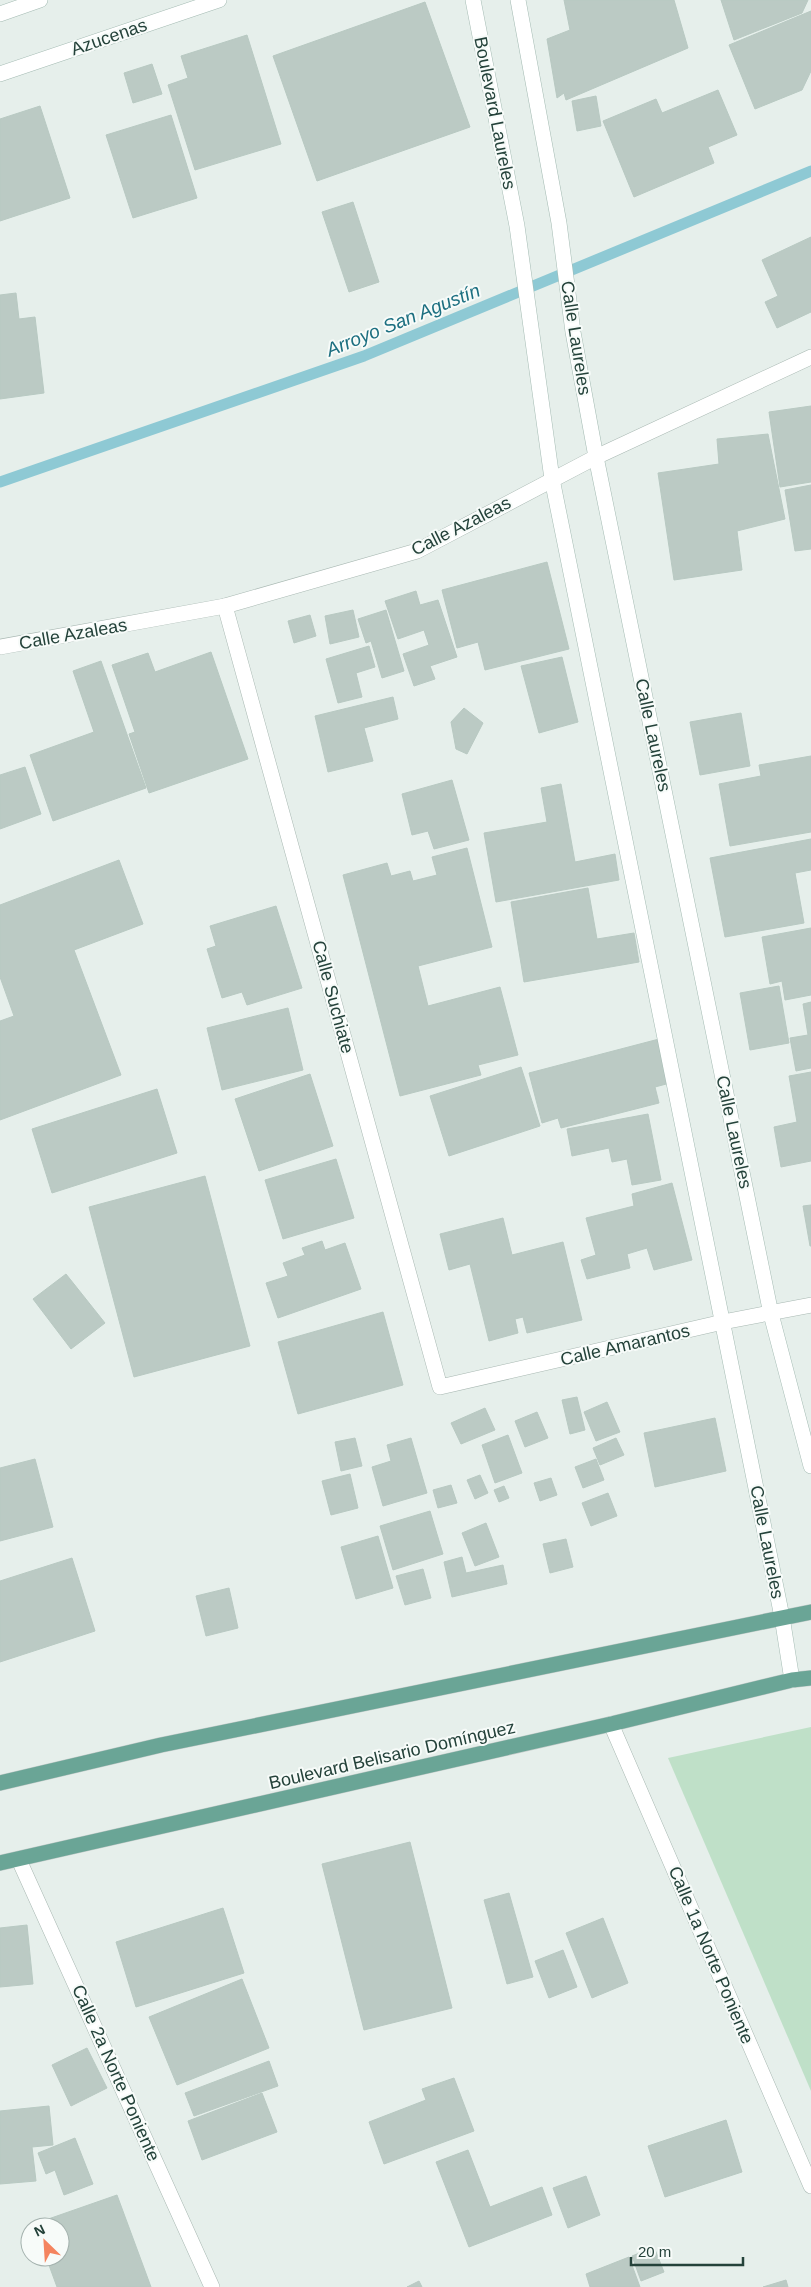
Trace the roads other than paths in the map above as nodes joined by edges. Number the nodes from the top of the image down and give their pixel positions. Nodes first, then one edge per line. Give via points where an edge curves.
1 (40, 0) edge
2 (219, 0) edge
3 (473, 0) edge
4 (518, 0) edge
5 (0, 14) edge
6 (0, 74) edge
7 (518, 226) joint
8 (811, 357) edge
9 (596, 457) junction
10 (552, 479) junction
11 (225, 606) junction
12 (0, 648) edge
13 (811, 1306) edge
14 (771, 1314) junction
15 (722, 1322) junction
16 (440, 1387) joint
17 (811, 1466) edge
18 (811, 1612) edge
19 (782, 1617) junction
20 (811, 1678) edge
21 (792, 1680) junction
22 (611, 1724) junction
23 (0, 1783) edge
24 (19, 1860) junction
25 (0, 1864) edge
26 (811, 2186) edge
27 (212, 2287) edge

1 - 5 street
2 - 6 street, Azucenas
3 - 7 street, Boulevard Laureles
4 - 9 street, Calle Laureles via 559,223 573,332
7 - 10 street, Calle Laureles
8 - 9 street, Calle Azaleas
9 - 10 street, Calle Azaleas
9 - 14 street, Calle Laureles
10 - 11 street, Calle Azaleas via 417,550
10 - 15 street, Calle Laureles
11 - 12 street, Calle Azaleas
11 - 16 street, Calle Suchiate
13 - 14 street, Calle Amarantos
14 - 15 street, Calle Amarantos
14 - 17 street, Calle Laureles
15 - 16 street, Calle Amarantos
15 - 19 street, Calle Laureles
18 - 19 main road
19 - 21 street, Calle Laureles
19 - 23 main road via 162,1745
20 - 21 main road, Boulevard Belisario Domínguez
21 - 22 main road, Boulevard Belisario Domínguez
22 - 24 main road, Boulevard Belisario Domínguez
22 - 26 street, Calle 1a Norte Poniente
24 - 25 main road, Boulevard Belisario Domínguez
24 - 27 street, Calle 2a Norte Poniente

